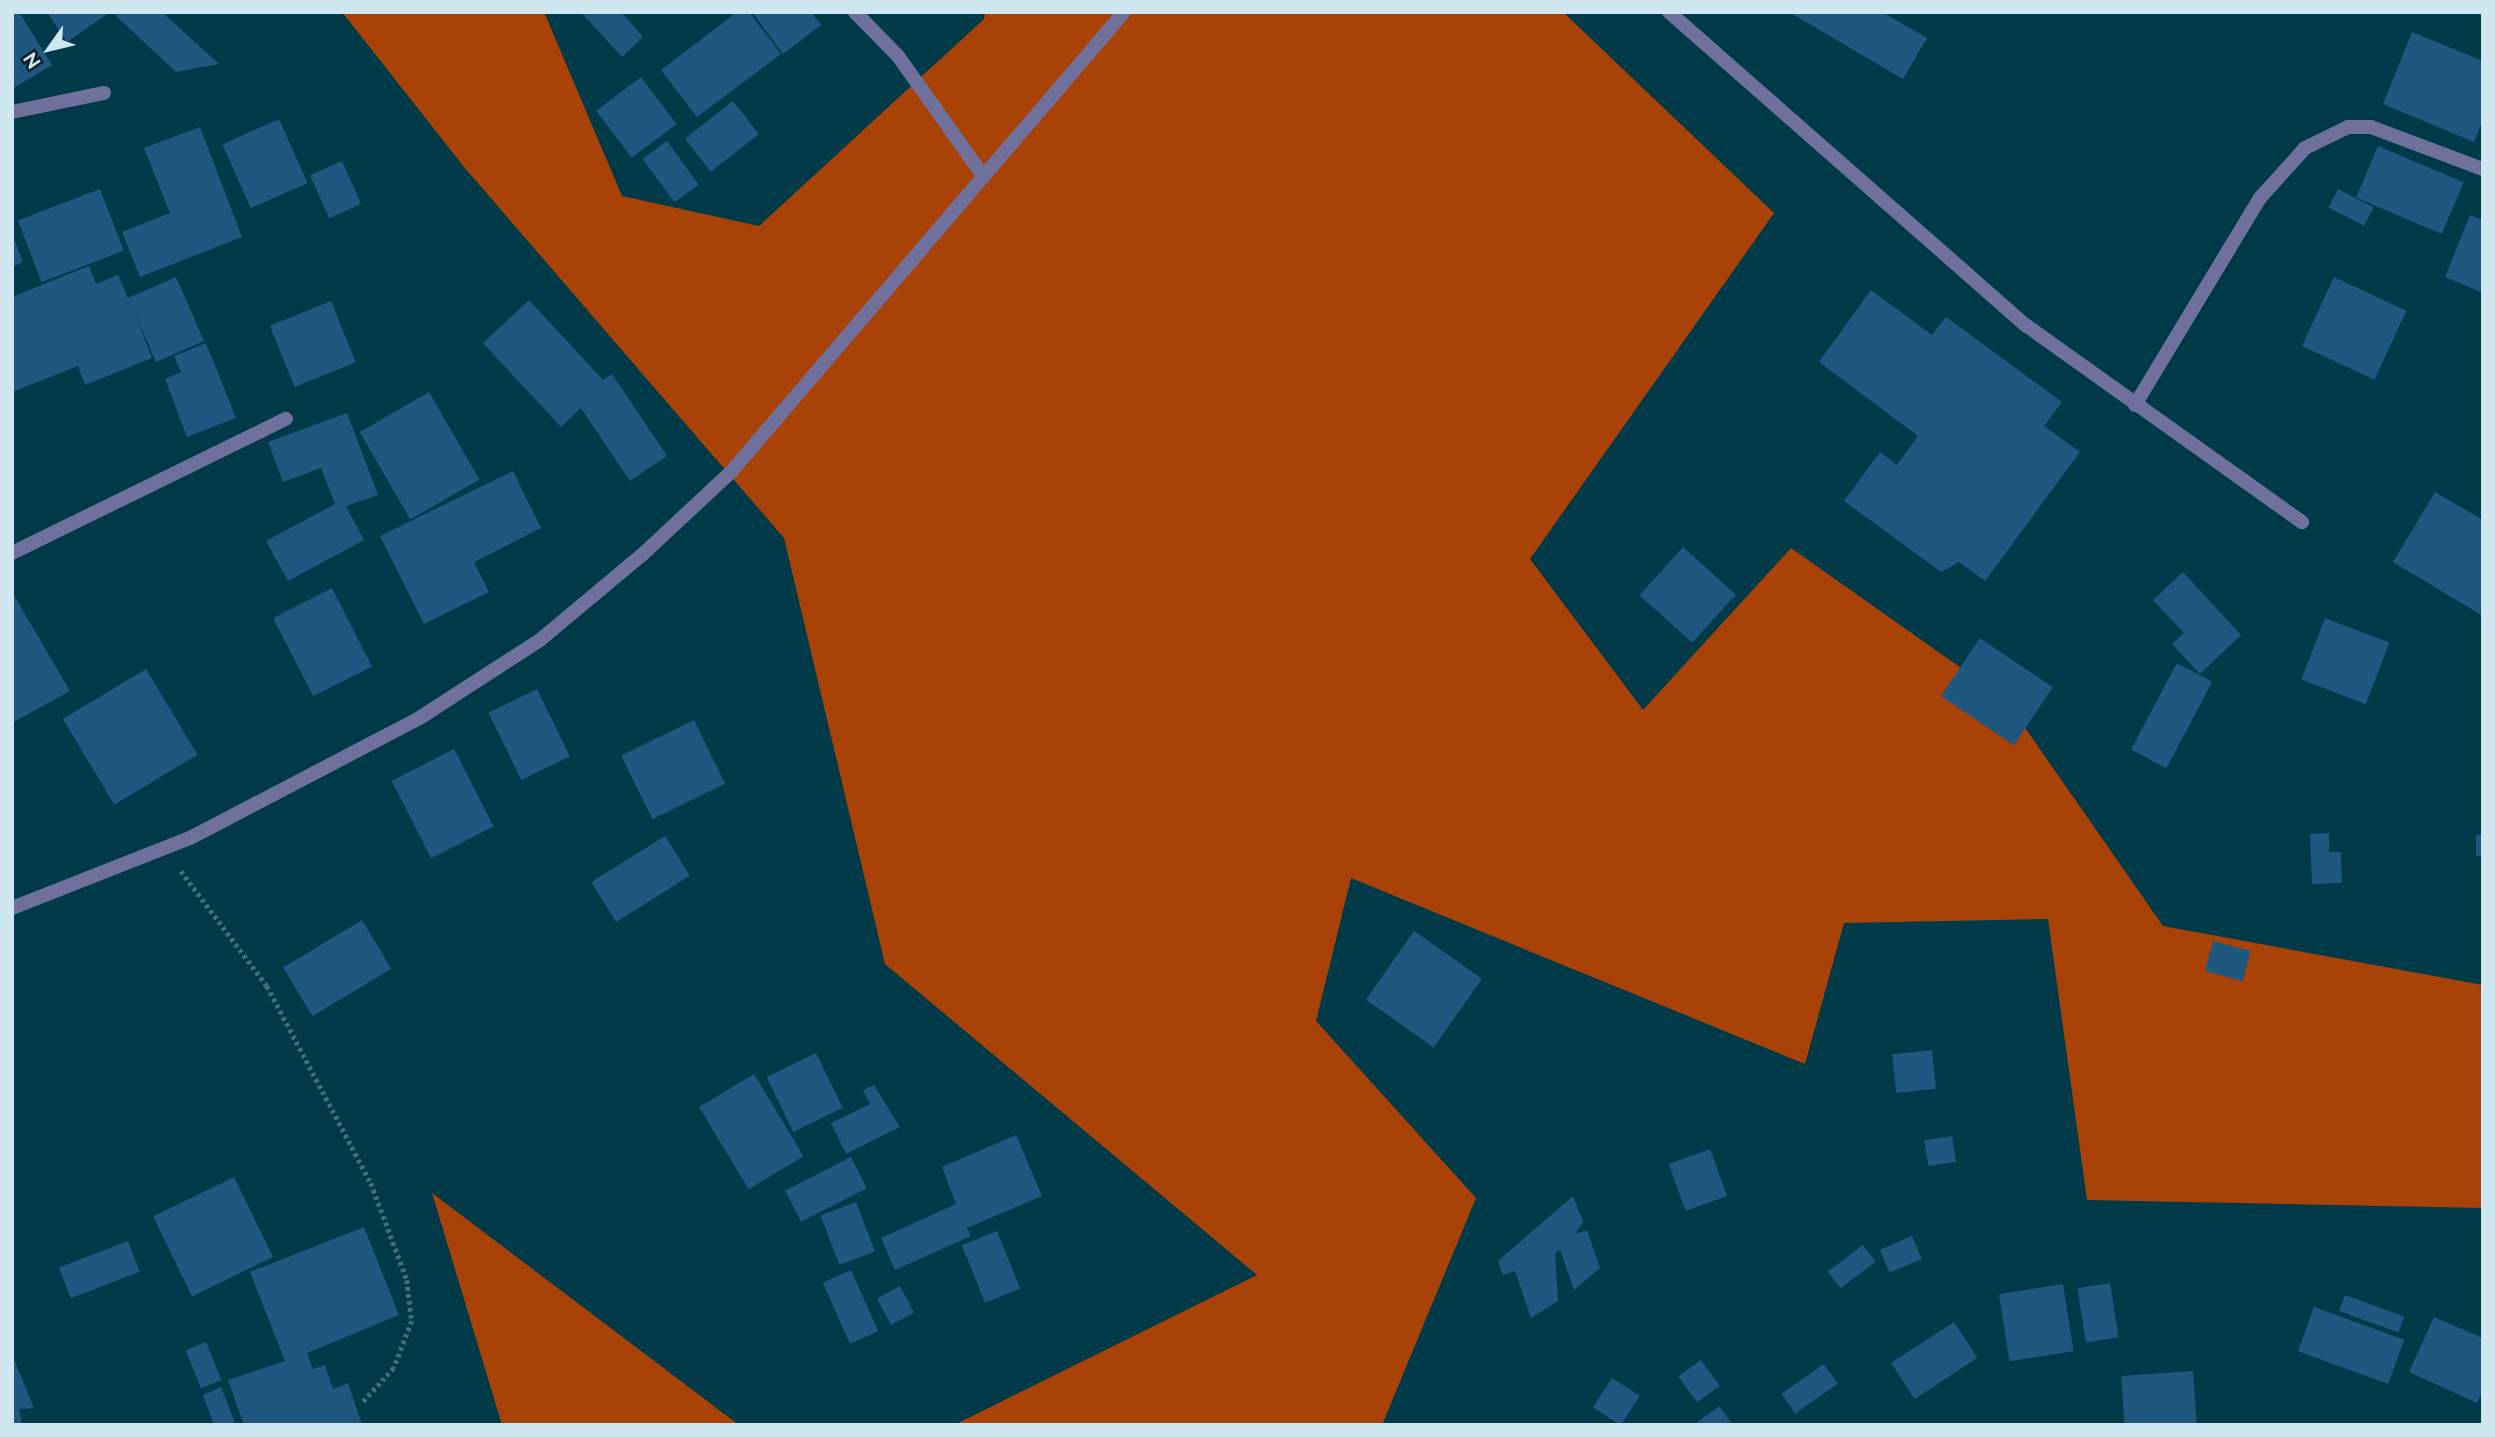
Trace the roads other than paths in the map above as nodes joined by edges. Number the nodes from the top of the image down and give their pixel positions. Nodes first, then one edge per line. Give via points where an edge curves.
1 (855, 12) edge
2 (1124, 12) edge
3 (1669, 12) edge
4 (104, 93) dead end
5 (12, 112) edge
6 (2483, 169) edge
7 (984, 177) junction
8 (2135, 405) junction
9 (286, 419) dead end
10 (2301, 522) dead end
11 (12, 553) edge
12 (12, 908) edge

1 - 7 street via 898,56
2 - 7 street
3 - 8 street via 2027,327
4 - 5 street
6 - 8 street via 2371,127 2348,127 2305,148 2260,198
7 - 12 street via 731,472 540,640 421,718 164,848
8 - 10 street
9 - 11 street

